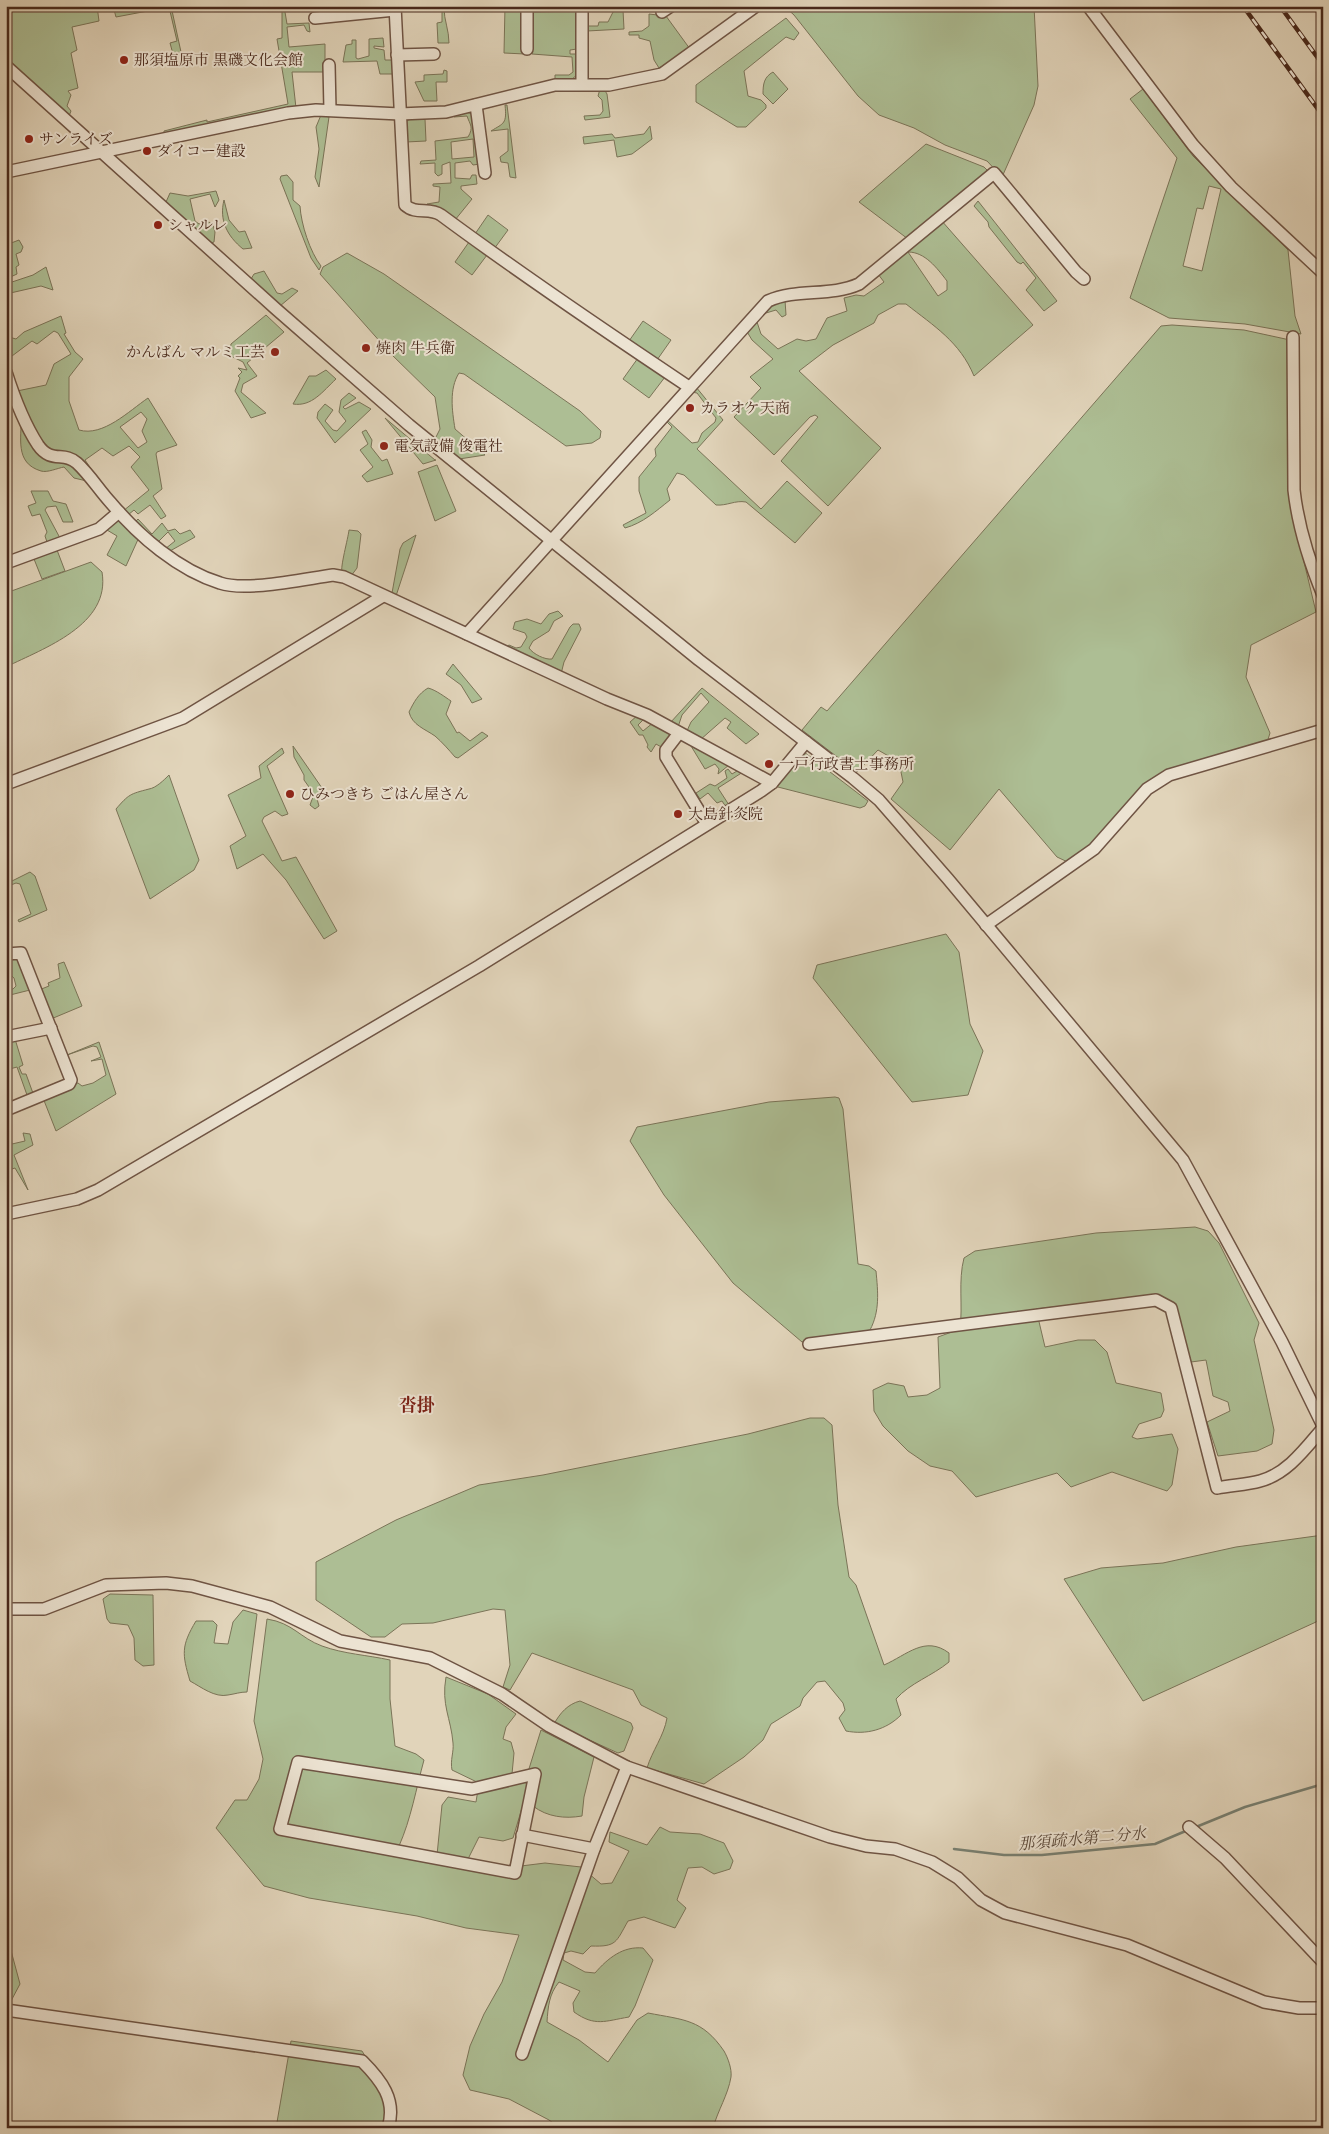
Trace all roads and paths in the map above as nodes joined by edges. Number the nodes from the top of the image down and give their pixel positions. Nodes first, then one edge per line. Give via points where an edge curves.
1 (527, 6) edge
2 (582, 6) edge
3 (756, 6) edge
4 (1088, 6) edge
5 (395, 8) edge
6 (315, 18) dead end
7 (527, 50) dead end
8 (434, 54) dead end
9 (397, 55) junction
10 (329, 65) dead end
11 (6, 66) edge
12 (582, 83) junction
13 (476, 105) junction
14 (330, 110) junction
15 (400, 114) junction
16 (102, 151) junction
17 (6, 172) edge
18 (485, 173) dead end
19 (1323, 273) edge
20 (1084, 278) dead end
21 (1293, 337) dead end
22 (6, 372) edge
23 (689, 387) junction
24 (119, 512) junction
25 (552, 540) junction
26 (6, 563) edge
27 (1323, 595) edge
28 (383, 596) junction
29 (467, 634) junction
30 (1323, 730) edge
31 (679, 733) junction
32 (806, 742) junction
33 (772, 783) junction
34 (6, 784) edge
35 (707, 824) junction
36 (986, 926) junction
37 (6, 954) edge
38 (51, 1028) junction
39 (6, 1037) edge
40 (6, 1110) edge
41 (6, 1214) edge
42 (809, 1344) dead end
43 (1323, 1427) edge
44 (6, 1609) edge
45 (627, 1767) junction
46 (1189, 1827) dead end
47 (522, 1835) junction
48 (594, 1849) junction
49 (1323, 1962) edge
50 (1323, 2008) edge
51 (6, 2010) edge
52 (522, 2054) dead end
53 (388, 2128) edge

1 - 7 street
2 - 12 street
3 - 12 street via 662,74 609,85
4 - 19 street via 1193,145 1231,187
5 - 6 street
5 - 9 street
8 - 9 street
9 - 15 street
10 - 14 street
11 - 16 street
12 - 13 street via 556,85
13 - 15 street via 446,112
13 - 18 street
14 - 15 street
14 - 16 street via 288,113
15 - 23 street via 405,205 409,209 438,213
16 - 17 street
16 - 25 street via 409,425
20 - 23 street via 994,173 859,284 768,301
21 - 27 street via 1294,490 1312,568
22 - 24 street via 38,444 49,456 75,461
23 - 25 street
24 - 26 street via 99,529
24 - 28 street via 172,559 221,584 240,587 333,575
25 - 29 street
25 - 32 street
28 - 29 street
28 - 34 street via 183,718
29 - 31 street via 648,715
30 - 36 street via 1169,775 1147,789 1094,848
31 - 33 street
31 - 35 street via 666,750 666,757
32 - 33 street
32 - 36 street via 878,800
33 - 35 street
35 - 41 street via 479,966 98,1190 77,1199
36 - 43 street via 1183,1160
37 - 38 street via 21,953
38 - 39 street
38 - 40 street via 71,1080 69,1084
42 - 43 street via 1156,1300 1171,1308 1217,1488 1262,1481 1280,1472
44 - 45 street via 49,1607 106,1585 166,1583 192,1586 270,1607 340,1641 430,1658 502,1694 549,1726
45 - 48 street
45 - 50 street via 830,1837 932,1862 958,1878 982,1900 1005,1913 1127,1945 1264,2002
46 - 49 street via 1225,1858
47 - 47 street via 535,1774 472,1790 298,1762 280,1829 514,1873
47 - 48 street
48 - 52 street
51 - 53 street via 362,2061 378,2077 387,2094 392,2116

